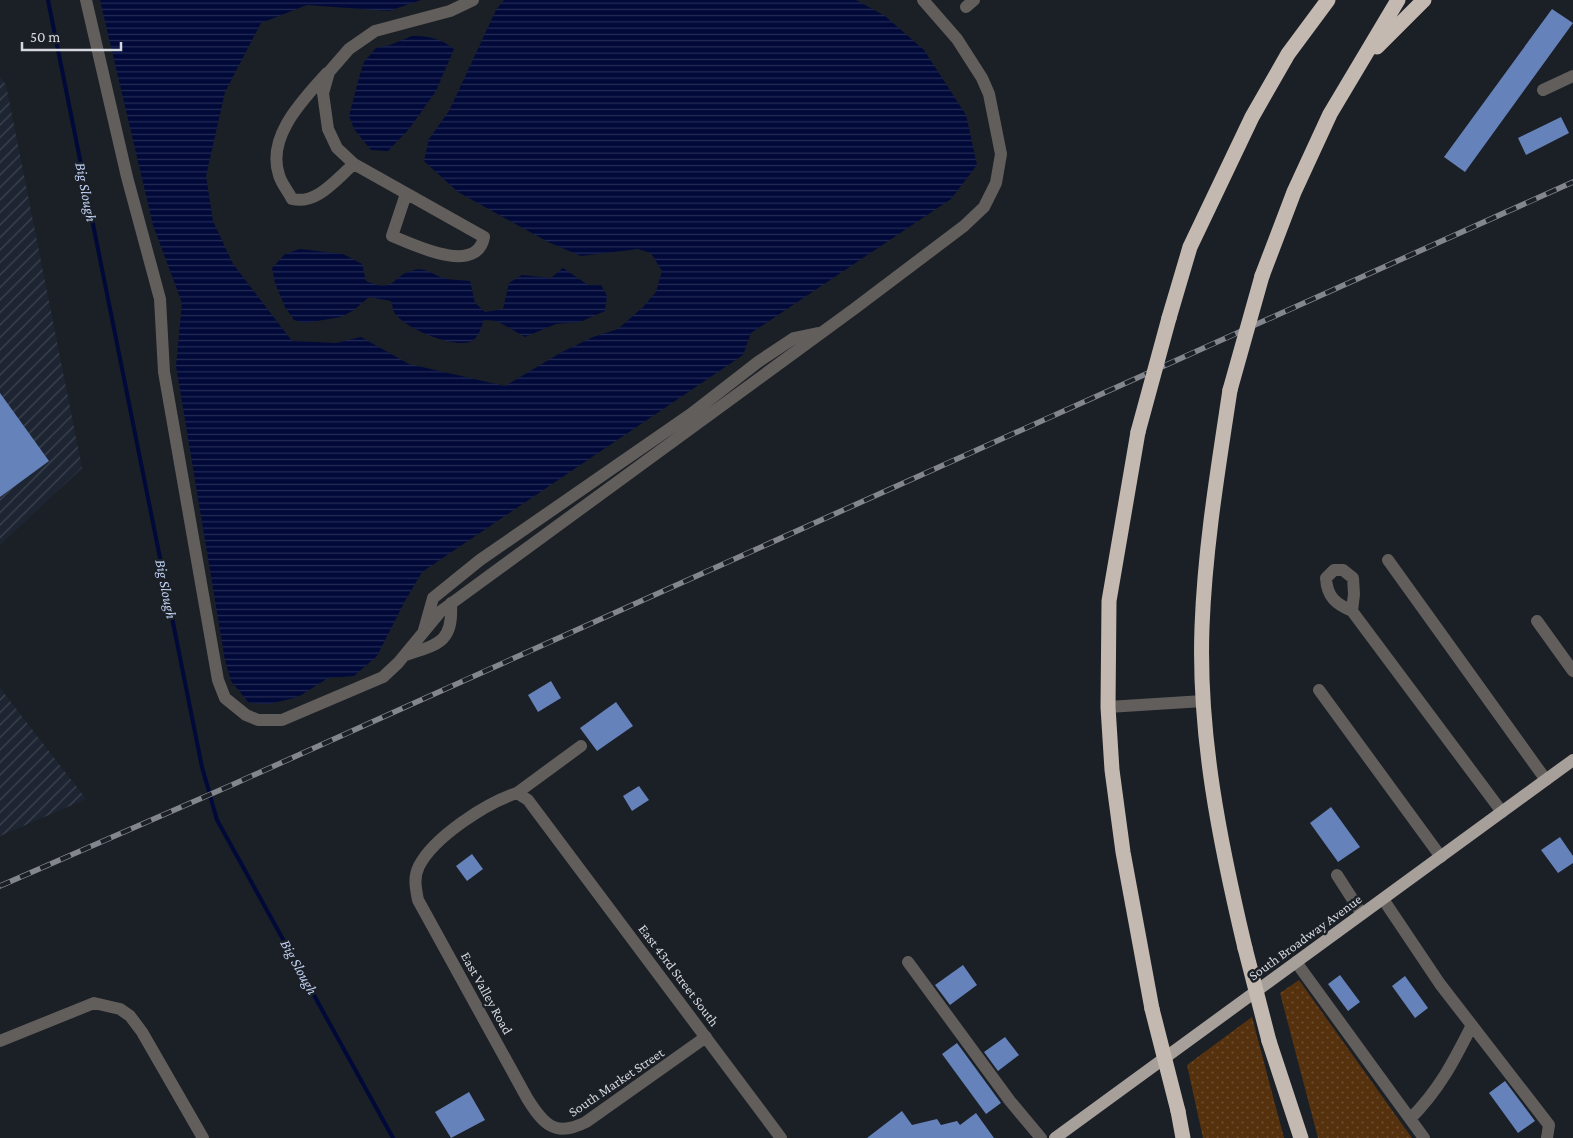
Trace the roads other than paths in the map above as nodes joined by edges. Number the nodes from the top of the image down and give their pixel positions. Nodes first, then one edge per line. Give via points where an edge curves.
1 (86, 0) edge
2 (473, 0) edge
3 (923, 0) edge
4 (1328, 0) edge
5 (1398, 0) edge
6 (1424, 0) edge
7 (1364, 60) junction
8 (329, 72) junction
9 (1573, 76) edge
10 (1543, 90) dead end
11 (354, 164) junction
12 (406, 194) junction
13 (823, 332) junction
14 (1388, 560) dead end
15 (451, 603) junction
16 (1352, 611) dead end
17 (1537, 622) dead end
18 (424, 630) junction
19 (405, 655) junction
20 (1573, 671) edge
21 (1319, 690) dead end
22 (1203, 702) junction
23 (1108, 707) junction
24 (581, 746) dead end
25 (1573, 760) edge
26 (1546, 780) junction
27 (517, 793) junction
28 (1502, 812) junction
29 (1441, 856) junction
30 (1337, 875) dead end
31 (1384, 898) junction
32 (1362, 914) junction
33 (908, 962) dead end
34 (1296, 962) junction
35 (1472, 1025) junction
36 (706, 1037) junction
37 (0, 1041) edge
38 (1269, 1041) junction
39 (539, 1118) joint
40 (1410, 1120) junction
41 (203, 1138) edge
42 (781, 1138) edge
43 (1041, 1138) edge
44 (1055, 1138) edge
45 (1184, 1138) edge
46 (1292, 1138) edge
47 (1301, 1138) edge
48 (1424, 1138) edge
49 (1547, 1138) edge

1 - 19 street via 127,177 160,299 164,372 202,595 218,680 225,698 258,720 282,720 383,677
2 - 8 street via 450,12 375,31 348,49
3 - 13 street via 957,39 986,86 1001,154 996,182 984,207 964,226
4 - 23 highway, bridge via 1288,54 1252,117 1190,247 1138,432 1109,601
5 - 7 highway
6 - 7 highway
7 - 22 highway, bridge via 1326,123 1294,192 1262,276 1230,390 1213,503 1204,608
8 - 11 street via 323,93 328,129 337,148
8 - 11 street via 284,128 277,152 279,175 292,199 302,201 313,198
9 - 10 street
11 - 12 street
12 - 12 street via 484,237 483,246 468,255 448,257 392,236
13 - 15 street
13 - 18 street via 794,338 772,352 691,414 480,560 433,598
14 - 26 street
15 - 18 street
15 - 19 street via 448,635
16 - 28 street
17 - 20 street
18 - 19 street
21 - 29 street
22 - 23 street
22 - 38 highway, bridge via 1224,860
23 - 45 highway, bridge via 1112,770 1123,852 1152,1009
24 - 27 street
25 - 26 main road, South Broadway Avenue
26 - 28 main road, South Broadway Avenue
27 - 36 street, East 43rd Street South via 528,800
27 - 39 street, East Valley Road via 480,811 449,833 431,849 414,881 418,900
28 - 29 main road, South Broadway Avenue
29 - 31 main road, South Broadway Avenue
30 - 32 street
31 - 32 main road, South Broadway Avenue
31 - 35 street via 1440,984
32 - 34 main road, South Broadway Avenue
33 - 43 street
34 - 40 street
34 - 44 main road, South Broadway Avenue
35 - 40 street via 1445,1078
35 - 49 street via 1549,1125
36 - 39 street, South Market Street via 572,1130 552,1128
36 - 42 street, East 43rd Street South
37 - 41 street via 94,1003 120,1009 142,1032
38 - 46 highway
38 - 47 highway
40 - 48 street

